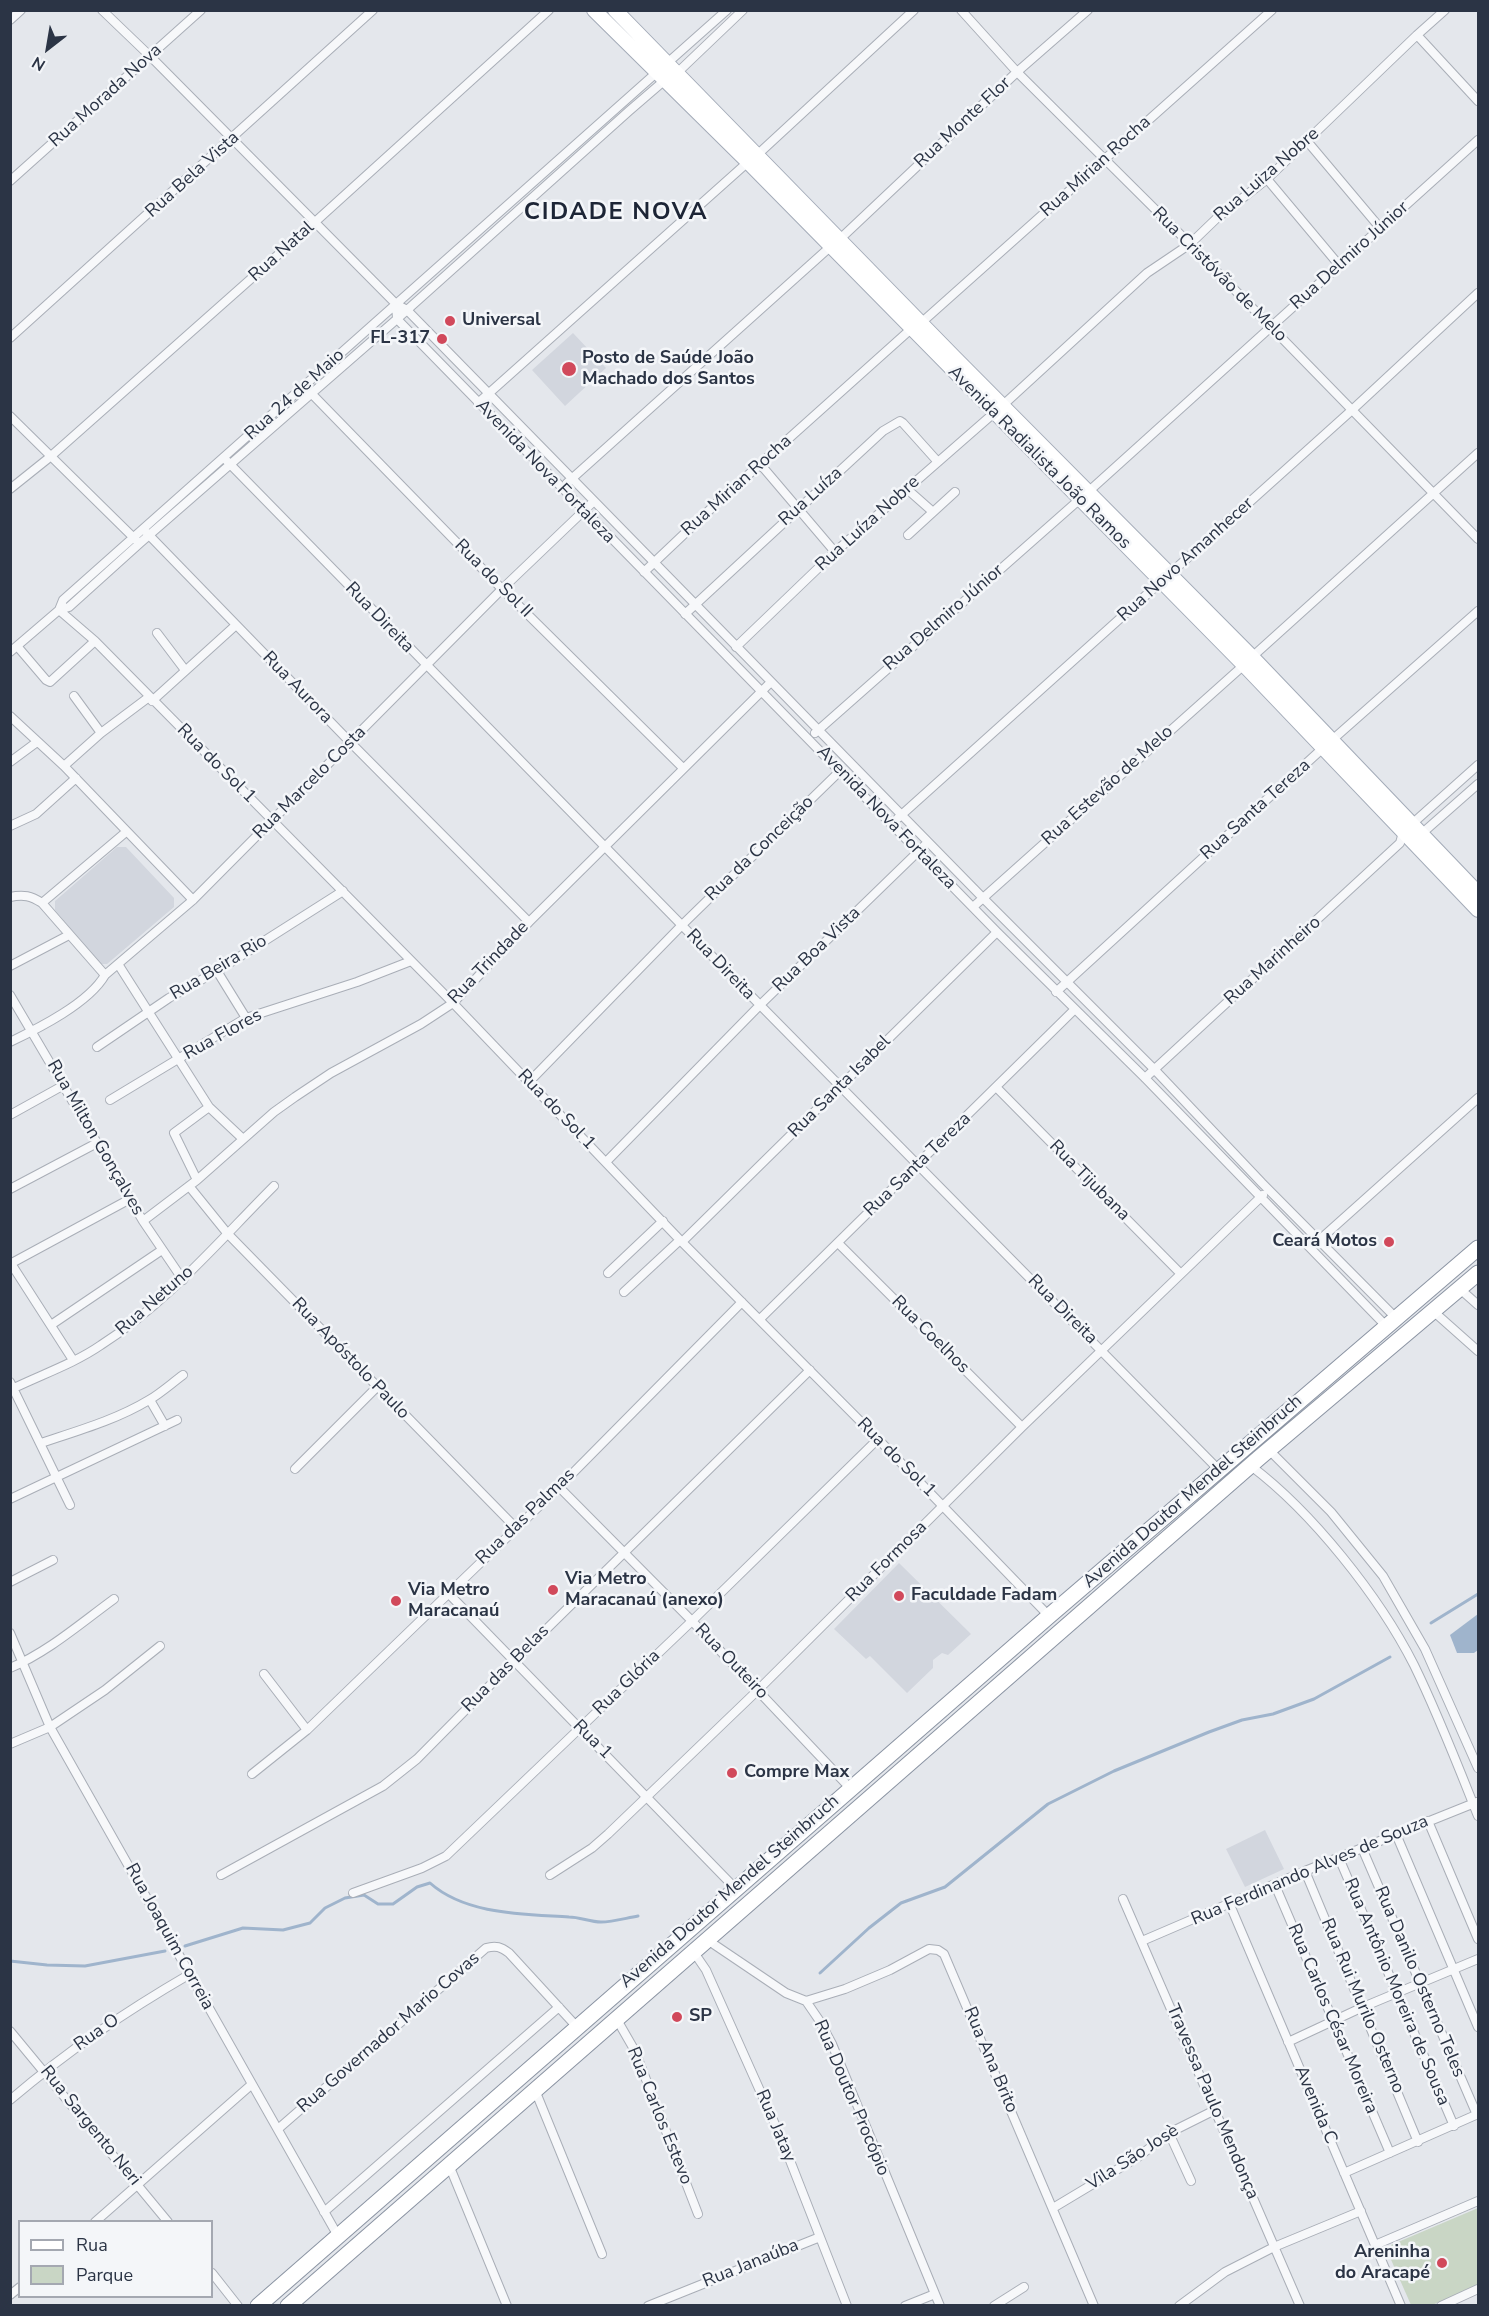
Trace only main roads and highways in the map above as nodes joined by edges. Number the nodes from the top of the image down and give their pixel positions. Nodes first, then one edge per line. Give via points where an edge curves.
1 (594, 10) edge
2 (615, 10) edge
3 (667, 72) junction
4 (1410, 835) junction
5 (1479, 893) edge
6 (1479, 910) edge
7 (1479, 1248) edge
8 (1479, 1273) edge
9 (258, 2306) edge
10 (288, 2306) edge

1 - 3 main road, Avenida Radialista João Ramos
2 - 3 main road, Avenida Radialista João Ramos
3 - 4 main road, Avenida Radialista João Ramos via 1248,661
4 - 5 main road, Avenida Radialista João Ramos
4 - 6 main road, Avenida Radialista João Ramos
7 - 9 highway, Avenida Doutor Mendel Steinbruch via 1218,1469
8 - 10 highway, Avenida Doutor Mendel Steinbruch via 1269,1450

